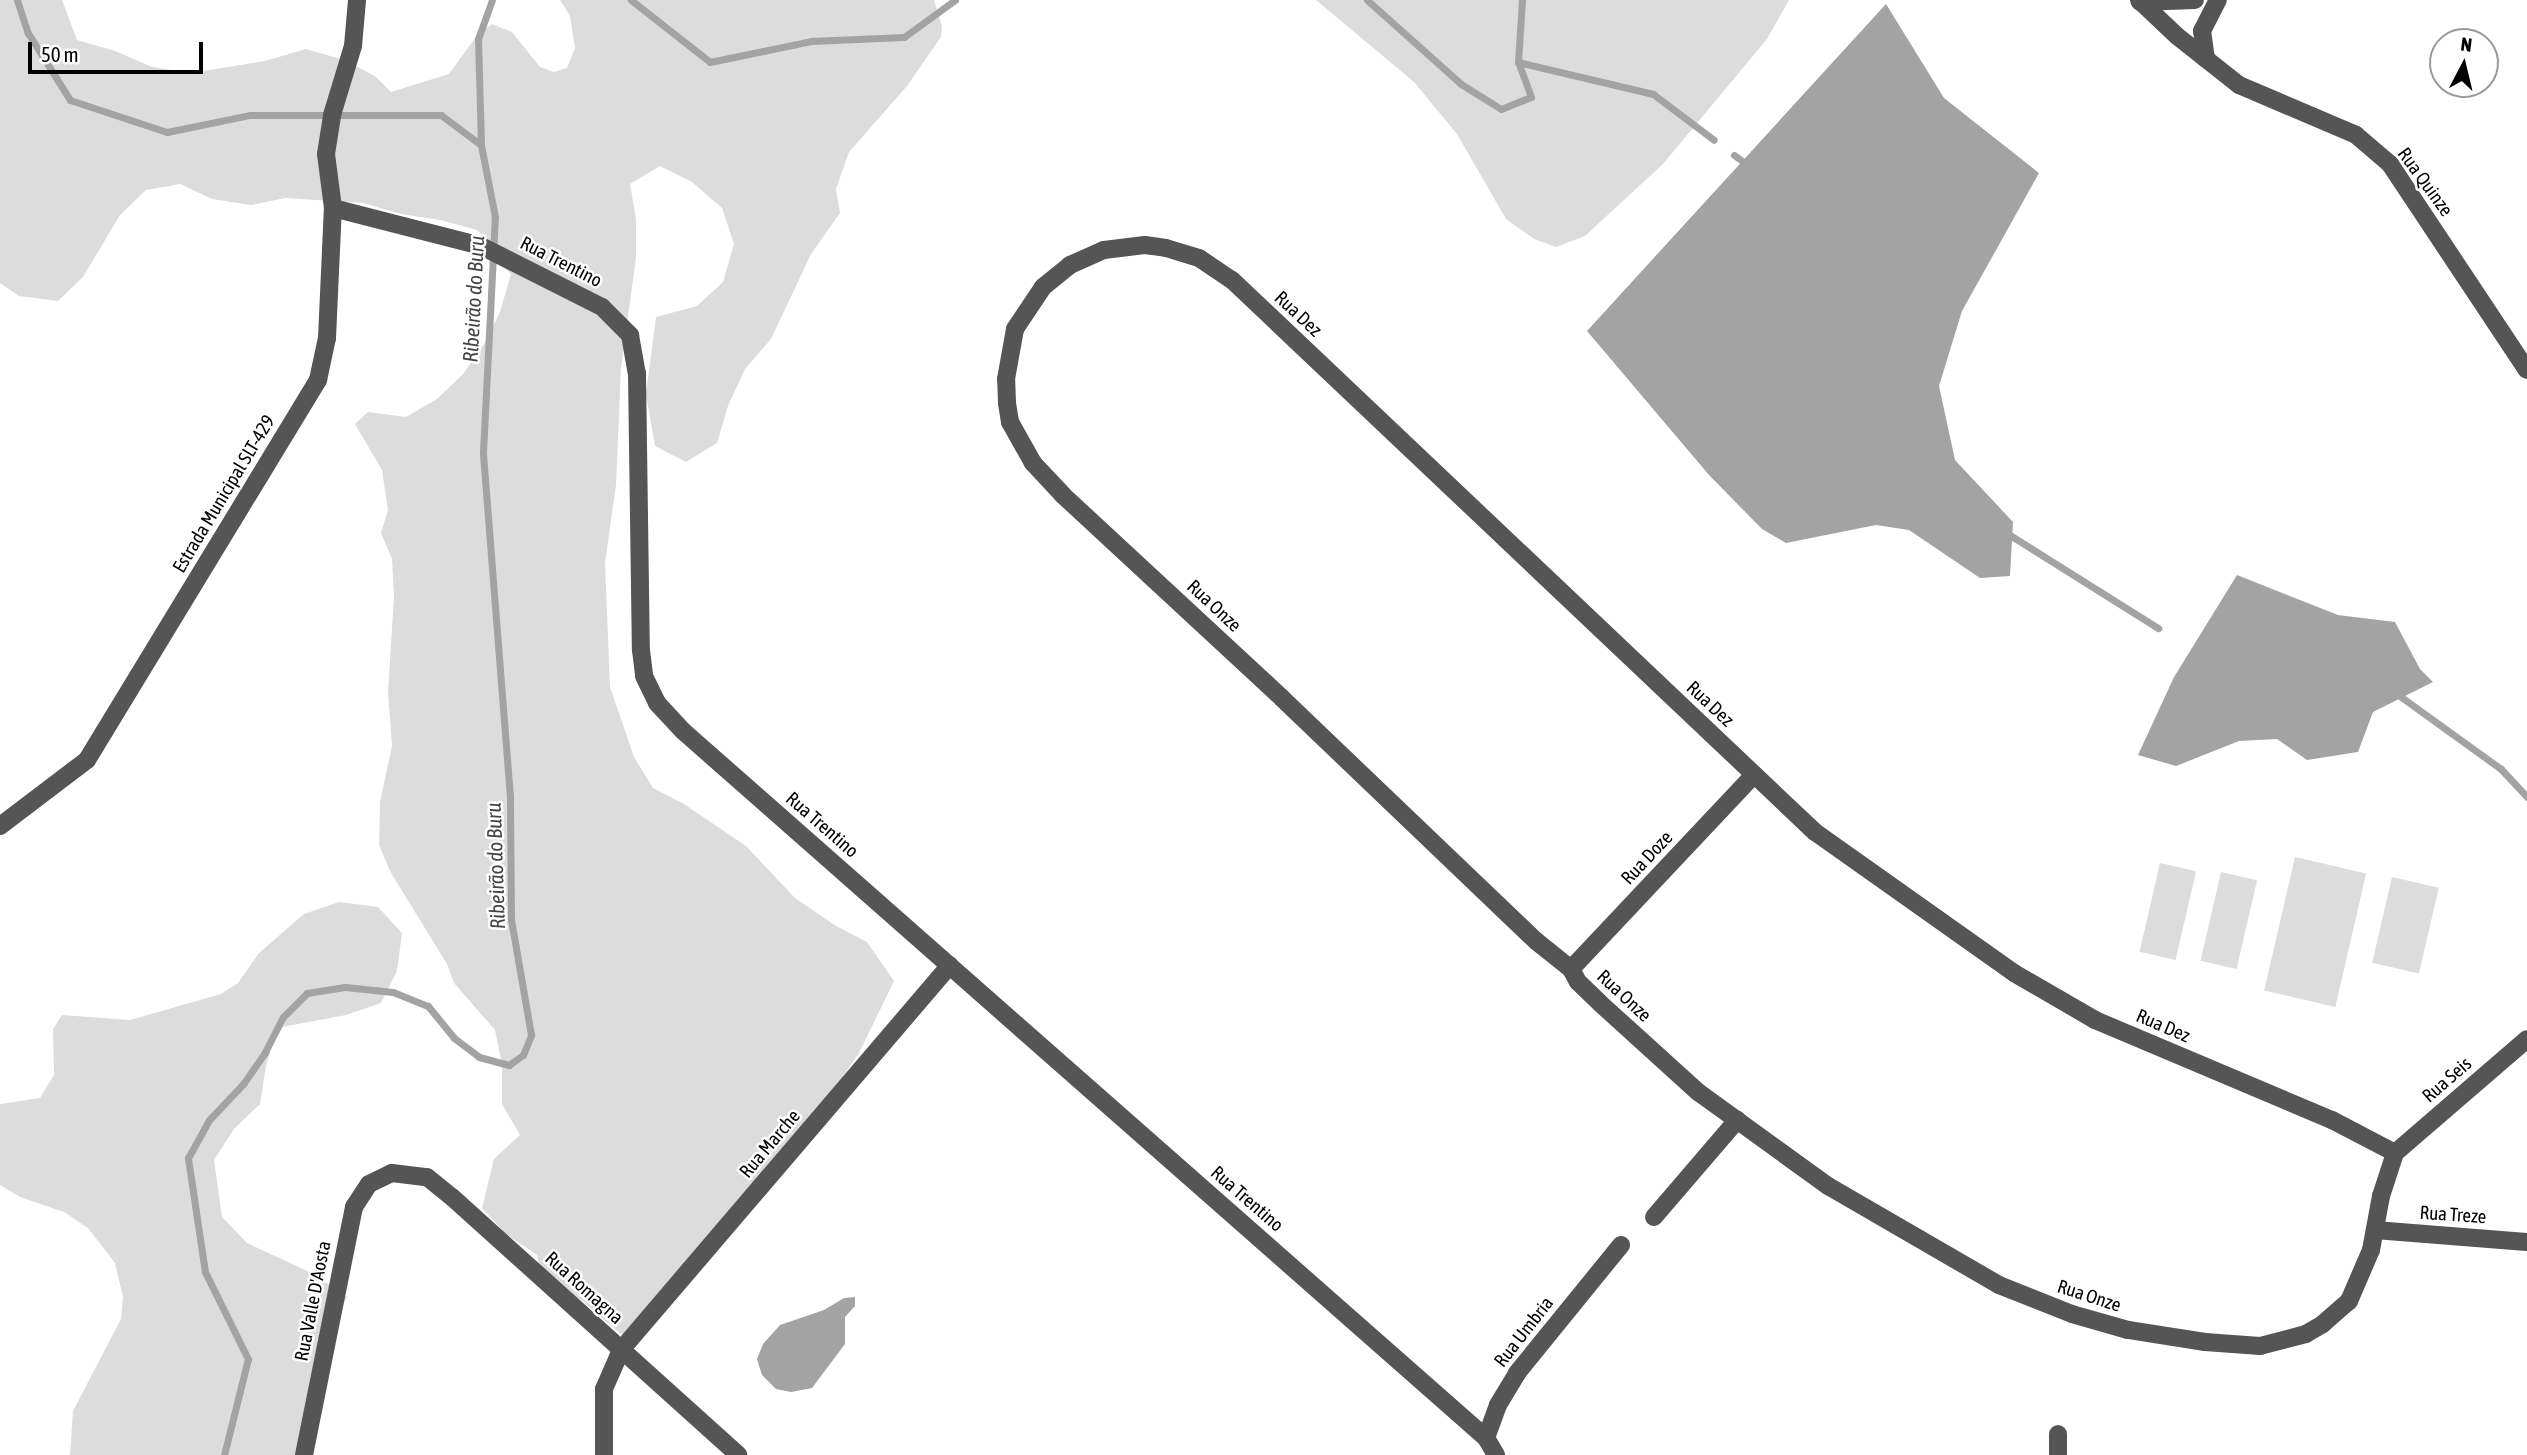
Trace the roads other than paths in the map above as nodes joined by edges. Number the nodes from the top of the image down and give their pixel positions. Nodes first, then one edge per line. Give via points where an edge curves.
1 (357, 0) edge
2 (2195, 0) edge
3 (2218, 0) edge
4 (2139, 1) edge
5 (2206, 59) junction
6 (333, 208) junction
7 (1056, 275) joint
8 (2527, 370) edge
9 (1754, 775) junction
10 (0, 825) edge
11 (950, 965) junction
12 (1571, 969) junction
13 (2527, 1039) edge
14 (1737, 1120) junction
15 (2395, 1153) junction
16 (392, 1173) joint
17 (1654, 1216) dead end
18 (2375, 1230) junction
19 (2527, 1242) edge
20 (1621, 1245) dead end
21 (621, 1350) junction
22 (2058, 1434) dead end
23 (1486, 1438) junction
24 (304, 1455) edge
25 (604, 1455) edge
26 (738, 1455) edge
27 (1496, 1455) edge
28 (2058, 1455) edge

1 - 6 street, Estrada Municipal SLT-429 via 353,46 332,115 326,154
2 - 4 street
3 - 5 street via 2202,32
4 - 5 street, Rua Quinze
5 - 8 street, Rua Quinze via 2239,85 2356,135 2390,164
6 - 10 street, Estrada Municipal SLT-429 via 327,338 318,380 87,760
6 - 11 street, Rua Trentino via 481,246 602,307 630,335 637,373 641,650 644,676 657,703
7 - 9 street, Rua Dez via 1104,250 1146,245 1181,252 1232,280
7 - 12 street, Rua Onze via 1015,329 1006,379 1010,422 1033,463 1536,941
9 - 12 street, Rua Doze
9 - 15 street, Rua Dez via 1815,832 2014,973 2095,1020 2332,1120
11 - 21 street, Rua Marche
11 - 23 street, Rua Trentino
12 - 14 street, Rua Onze via 1600,1003 1698,1092
13 - 15 street, Rua Seis
14 - 17 street
14 - 18 street, Rua Onze via 1828,1186 1999,1285 2128,1330 2237,1346 2276,1344 2306,1334 2349,1301
15 - 18 street, Rua Onze
16 - 21 street, Rua Romagna via 427,1177
16 - 24 street, Rua Valle D'Aosta via 369,1184 354,1208
18 - 19 street, Rua Treze
20 - 23 street, Rua Umbria via 1517,1373
21 - 25 street, Rua Marche via 604,1389
21 - 26 street, Rua Romagna
22 - 28 street
23 - 27 street

